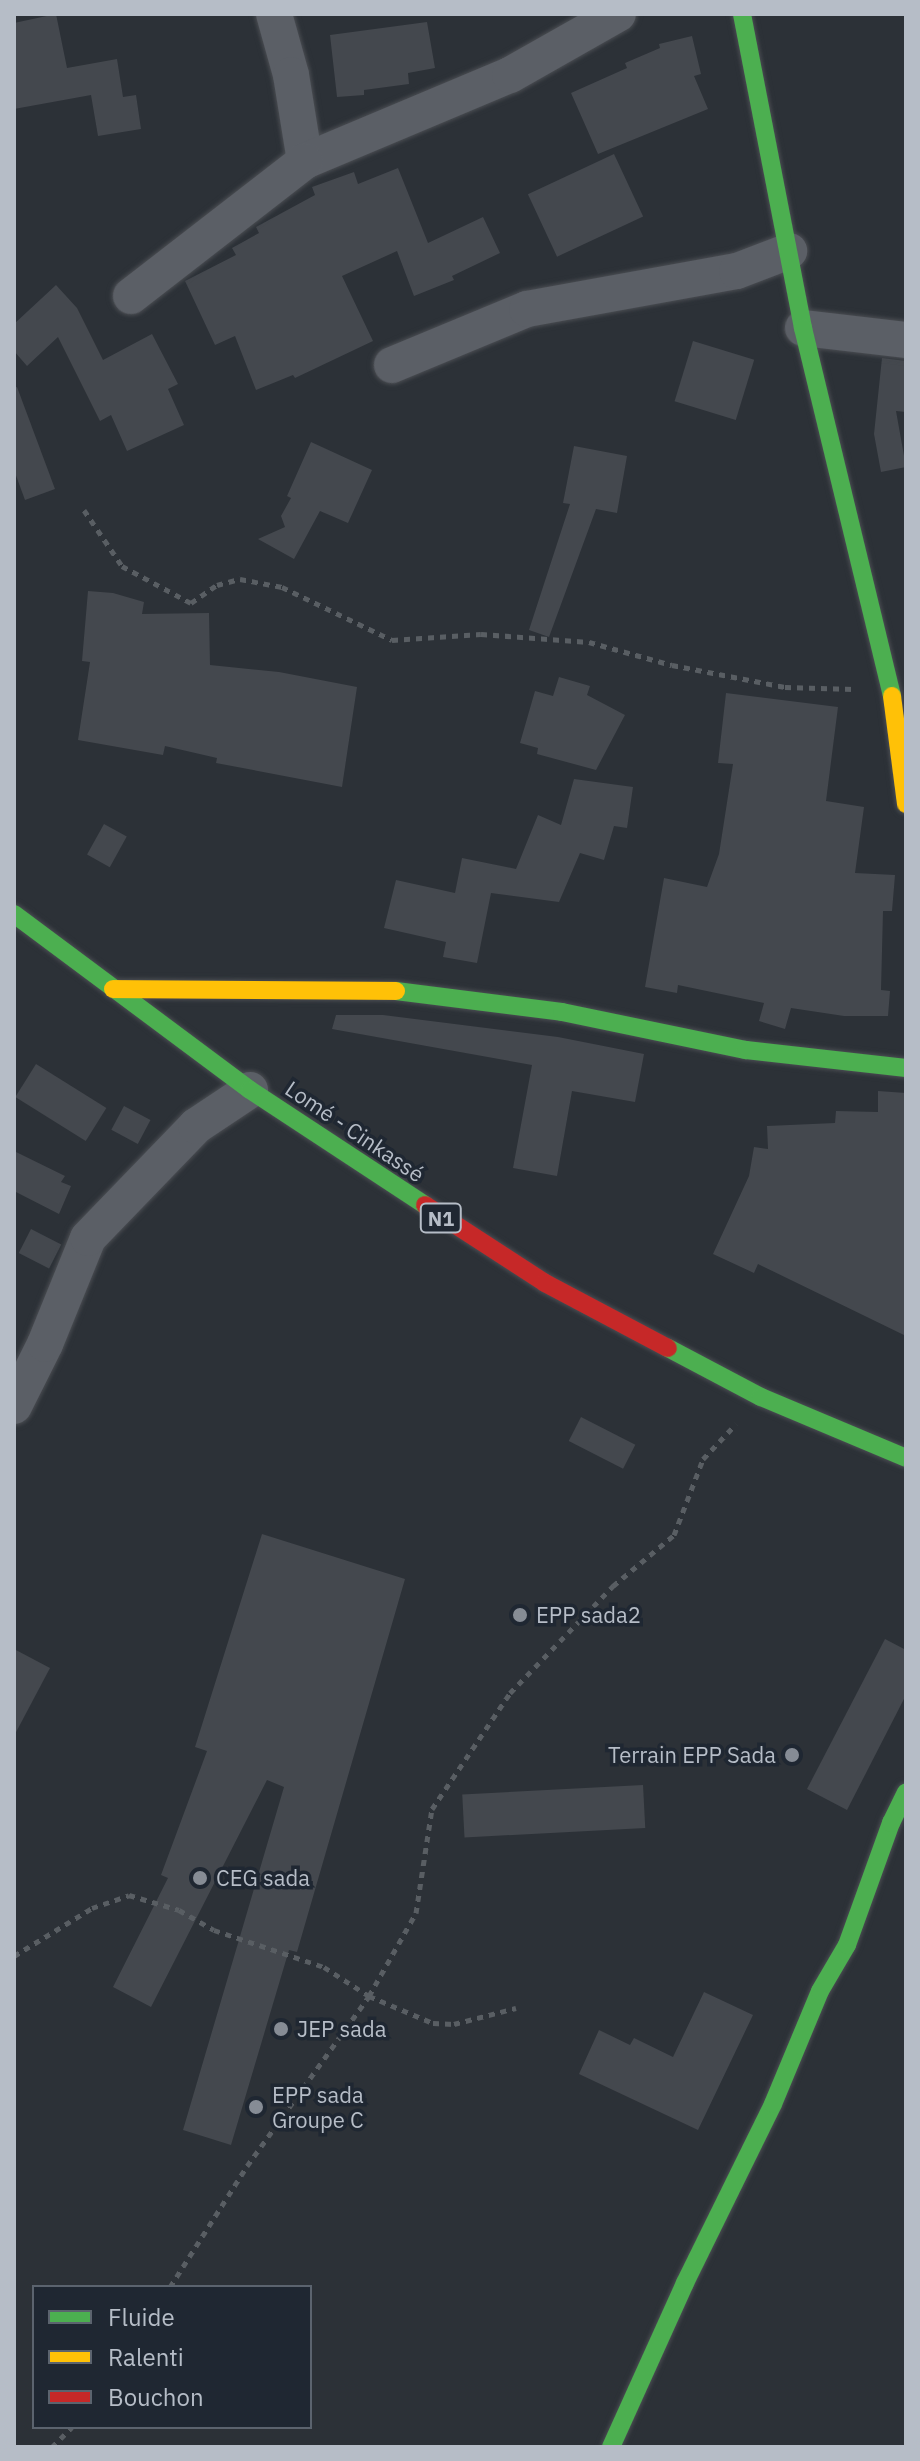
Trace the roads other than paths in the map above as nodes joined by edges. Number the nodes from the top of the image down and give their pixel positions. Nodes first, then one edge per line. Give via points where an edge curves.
1 (274, 14) edge
2 (618, 14) edge
3 (742, 14) edge
4 (305, 161) junction
5 (789, 251) junction
6 (131, 296) dead end
7 (803, 328) junction
8 (906, 340) edge
9 (392, 365) dead end
10 (898, 692) edge
11 (906, 804) edge
12 (14, 914) edge
13 (113, 989) junction
14 (906, 1068) edge
15 (250, 1090) junction
16 (14, 1406) edge
17 (906, 1458) edge
18 (906, 1792) edge
19 (611, 2447) edge

1 - 4 street via 291,75
2 - 4 street via 510,75
3 - 5 main road
4 - 6 street
5 - 7 main road
5 - 9 street via 737,271 527,309
7 - 8 street
7 - 10 main road
10 - 11 main road
12 - 13 main road, Lomé - Cinkassé / N1
13 - 14 main road via 385,990 562,1012 746,1050
13 - 15 main road, Lomé - Cinkassé / N1
15 - 16 street via 196,1126 88,1238
15 - 17 main road, Lomé - Cinkassé / N1 via 545,1283 761,1397
18 - 19 main road via 847,1945 820,1991 773,2104

